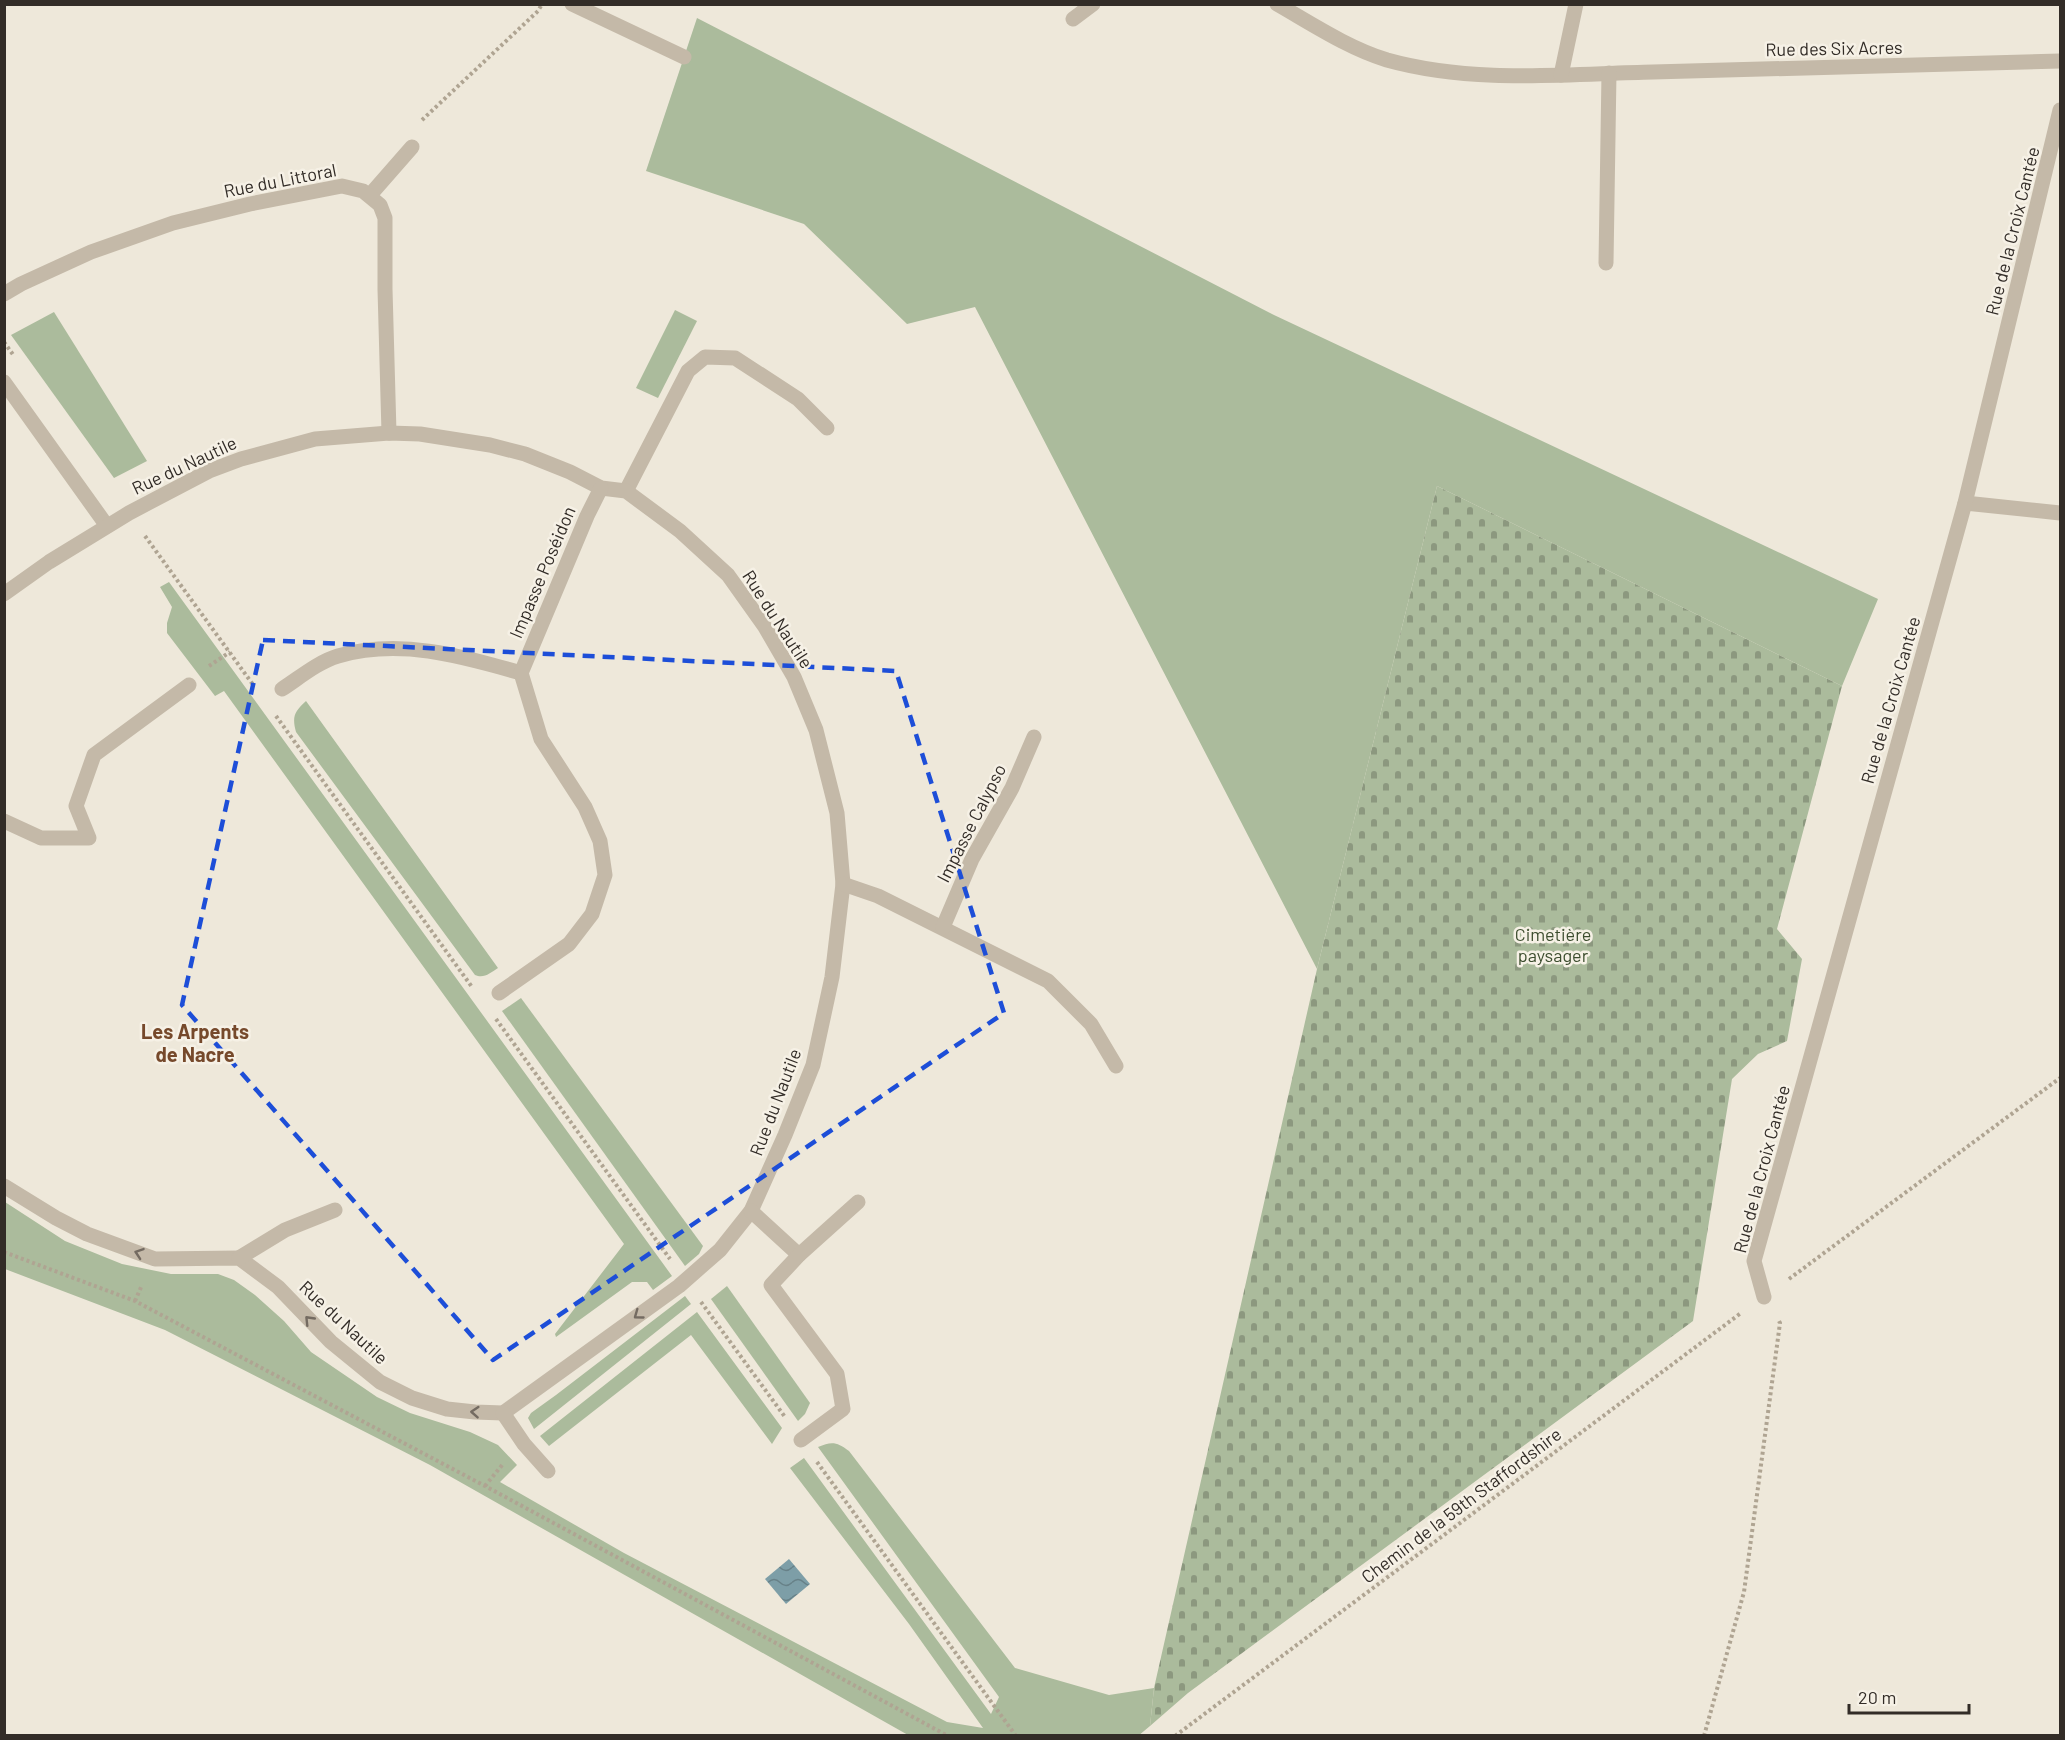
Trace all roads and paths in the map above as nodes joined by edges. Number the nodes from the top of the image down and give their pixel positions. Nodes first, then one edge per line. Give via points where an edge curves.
1 (542, 4) edge
2 (572, 4) edge
3 (1094, 4) edge
4 (1278, 4) edge
5 (1576, 4) edge
6 (1073, 19) dead end
7 (684, 57) dead end
8 (2061, 62) edge
9 (1609, 73) junction
10 (1561, 75) junction
11 (2061, 110) edge
12 (420, 122) dead end
13 (2058, 137) edge
14 (412, 147) dead end
15 (370, 195) junction
16 (1606, 263) dead end
17 (4, 294) edge
18 (4, 382) edge
19 (827, 428) dead end
20 (389, 433) junction
21 (601, 488) junction
22 (626, 491) junction
23 (1965, 503) junction
24 (2061, 513) edge
25 (107, 526) junction
26 (143, 533) dead end
27 (4, 594) edge
28 (521, 673) junction
29 (189, 685) dead end
30 (282, 689) dead end
31 (259, 693) dead end
32 (272, 711) dead end
33 (1034, 737) dead end
34 (4, 821) edge
35 (843, 884) junction
36 (943, 927) junction
37 (499, 993) dead end
38 (477, 994) dead end
39 (491, 1012) dead end
40 (1116, 1066) dead end
41 (2061, 1078) edge
42 (4, 1186) edge
43 (858, 1202) dead end
44 (336, 1210) dead end
45 (751, 1211) junction
46 (4, 1252) edge
47 (799, 1256) junction
48 (238, 1258) junction
49 (675, 1266) dead end
50 (696, 1294) dead end
51 (1764, 1297) junction
52 (503, 1413) junction
53 (785, 1418) dead end
54 (806, 1446) joint
55 (505, 1462) dead end
56 (548, 1471) dead end
57 (485, 1486) junction
58 (948, 1736) edge
59 (1016, 1736) edge
60 (1175, 1736) edge
61 (1704, 1736) edge

1 - 12 path
2 - 7 street
3 - 6 street
4 - 10 street, Rue des Six Acres via 1384,59 1465,75
5 - 10 street
8 - 9 street, Rue des Six Acres
9 - 10 street, Rue des Six Acres
9 - 16 street
11 - 13 street, Rue de la Croix Cantée
13 - 23 street, Rue de la Croix Cantée
14 - 15 street
15 - 17 street, Rue du Littoral via 342,186 173,223 91,252
15 - 20 street via 380,205 386,226
18 - 25 street
19 - 22 street via 798,399 735,358 705,357 688,371
20 - 21 street, Rue du Nautile via 440,437 525,454
20 - 25 street, Rue du Nautile via 315,439 241,459 199,476
21 - 22 street, Rue du Nautile
21 - 28 street, Impasse Poséidon
22 - 35 street, Rue du Nautile via 680,531 728,575 794,677 816,730 837,813
23 - 24 street
23 - 51 street, Rue de la Croix Cantée via 1754,1261
25 - 27 street, Rue du Nautile
26 - 31 path
28 - 30 street via 454,654 418,648 381,649 337,656
28 - 37 street via 541,739 585,807 600,841 605,875 592,914 569,944
29 - 34 street via 94,755 76,806 89,838 41,838
32 - 38 path
33 - 36 street, Impasse Calypso via 1012,788 972,859
35 - 36 street
35 - 45 street, Rue du Nautile via 832,977 813,1065
36 - 40 street via 1048,981 1091,1023
39 - 49 path
41 - 51 path, Chemin de la 59th Staffordshire
48 -> 42 street via 155,1259 87,1234
43 - 47 street
44 - 48 street via 285,1230
45 - 47 street
45 -> 52 street, Rue du Nautile via 720,1250 685,1280
46 - 57 path via 135,1301
47 - 54 street via 771,1285 837,1374 843,1409
52 -> 48 street, Rue du Nautile via 447,1409 380,1382 331,1342 278,1287
50 - 53 path
51 - 60 path, Chemin de la 59th Staffordshire
51 - 61 path via 1780,1323 1744,1592
52 - 56 street
54 - 59 path
55 - 57 path
57 - 58 path

